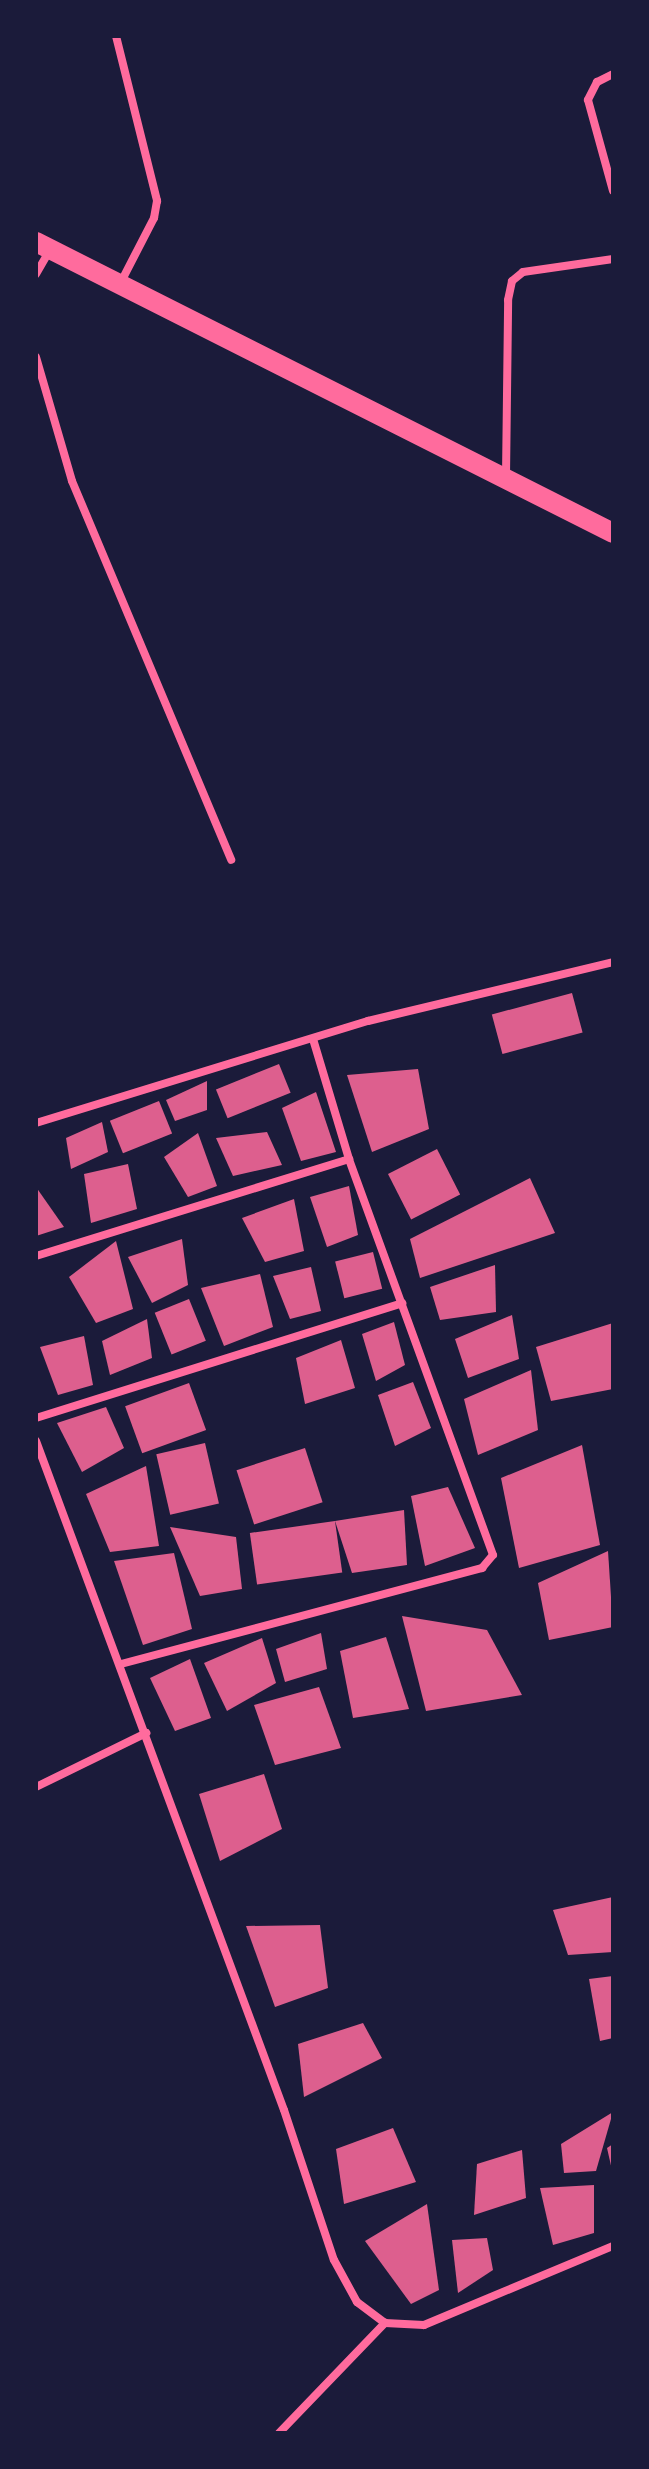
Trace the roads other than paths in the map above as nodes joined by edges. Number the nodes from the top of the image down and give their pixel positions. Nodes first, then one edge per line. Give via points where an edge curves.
1 (116, 36) edge
2 (613, 74) edge
3 (613, 191) edge
4 (43, 245) edge
5 (613, 259) edge
6 (36, 274) edge
7 (121, 282) junction
8 (36, 357) edge
9 (506, 477) junction
10 (613, 533) edge
11 (231, 860) dead end
12 (613, 962) edge
13 (313, 1039) junction
14 (36, 1123) edge
15 (349, 1159) junction
16 (36, 1256) edge
17 (402, 1303) junction
18 (36, 1418) edge
19 (36, 1441) edge
20 (121, 1664) junction
21 (146, 1733) junction
22 (36, 1787) edge
23 (613, 2246) edge
24 (385, 2323) junction
25 (279, 2433) edge

1 - 7 street via 157,201 154,218
2 - 3 street via 597,82 588,100
4 - 6 street
4 - 7 main road
5 - 9 street via 523,272 512,281
7 - 9 main road
8 - 11 street via 72,481
9 - 10 main road
12 - 13 street
13 - 14 street
13 - 15 street
15 - 16 street
15 - 17 street
17 - 18 street
17 - 20 street via 494,1550 489,1562
19 - 20 street
20 - 21 street
21 - 22 street
21 - 24 street via 334,2260 357,2302
23 - 24 street via 424,2325
24 - 25 street

